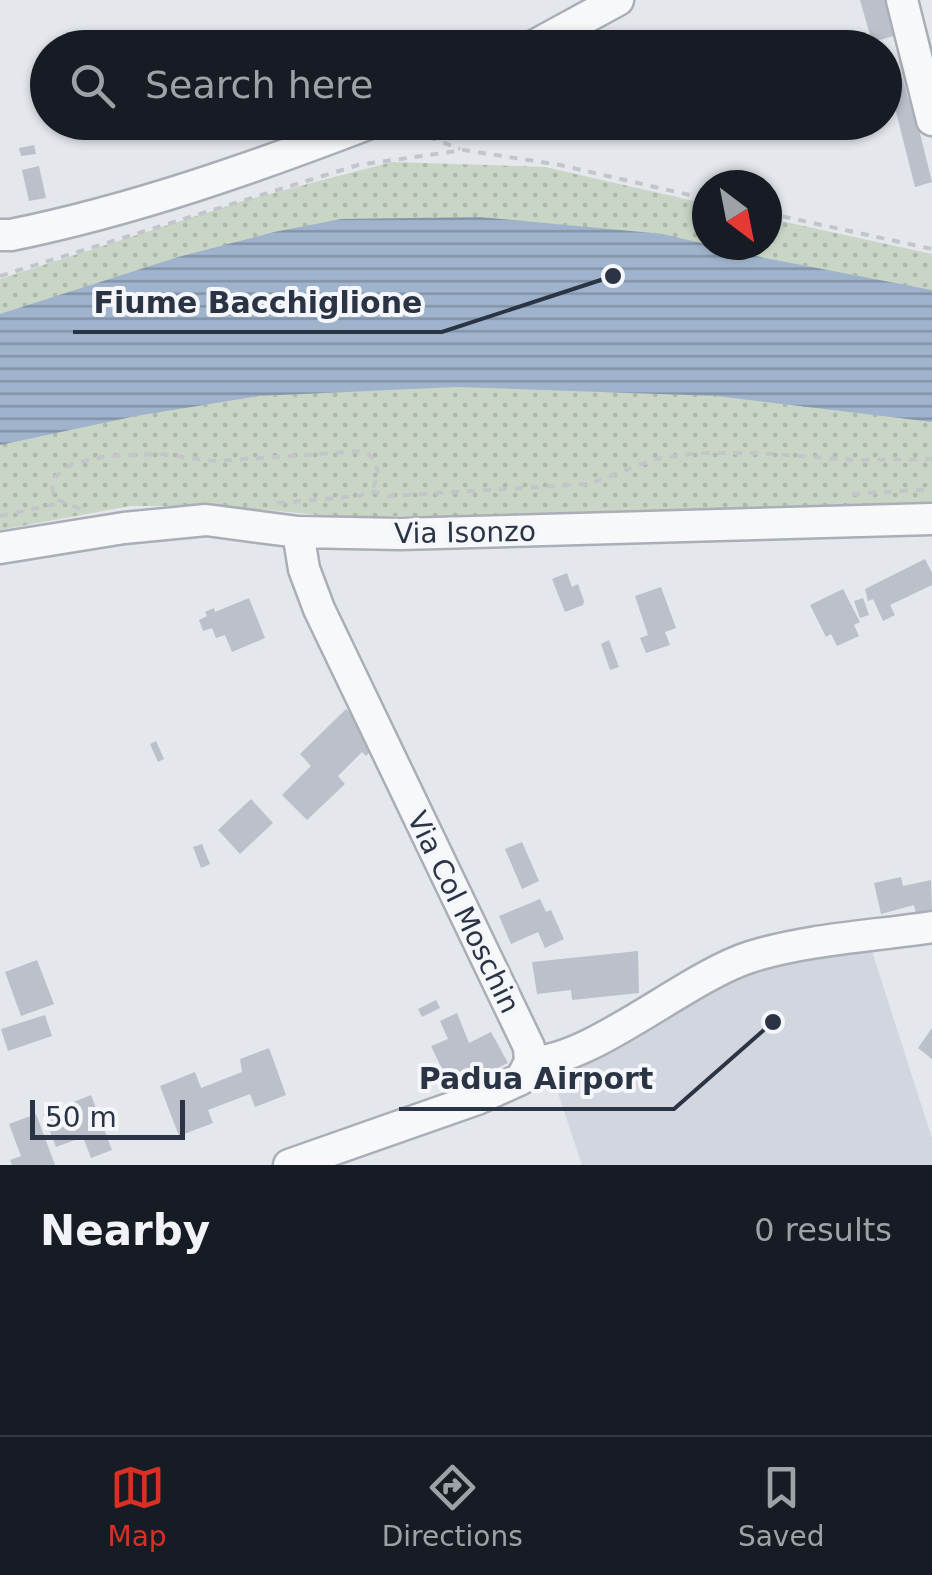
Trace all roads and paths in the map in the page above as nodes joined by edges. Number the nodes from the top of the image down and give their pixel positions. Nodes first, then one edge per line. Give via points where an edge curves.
1 (618, 0) edge
2 (902, 0) edge
3 (563, 30) edge
4 (932, 120) edge
5 (322, 140) edge
6 (437, 140) edge
7 (464, 150) junction
8 (692, 196) edge
9 (782, 216) edge
10 (0, 234) edge
11 (932, 249) edge
12 (0, 276) edge
13 (932, 459) edge
14 (371, 491) junction
15 (60, 503) junction
16 (266, 504) dead end
17 (88, 511) dead end
18 (0, 516) edge
19 (932, 520) edge
20 (298, 532) junction
21 (0, 548) edge
22 (932, 926) edge
23 (530, 1062) junction
24 (289, 1165) edge

1 - 3 street
2 - 4 street
5 - 10 street via 93,216
6 - 7 path
7 - 8 path
7 - 12 path via 358,165
9 - 11 path
13 - 14 path via 698,453 556,488 388,496
14 - 15 path via 378,475 364,451 215,461 106,456 72,464 55,478 52,490
14 - 16 path
15 - 17 path
15 - 18 path
19 - 20 street, Via Isonzo
20 - 21 street, Via Isonzo via 206,520
20 - 23 street, Via Col Moschin via 319,609 529,1047
22 - 23 street via 751,957 710,973 576,1050 550,1062
23 - 24 street via 521,1079 477,1099

